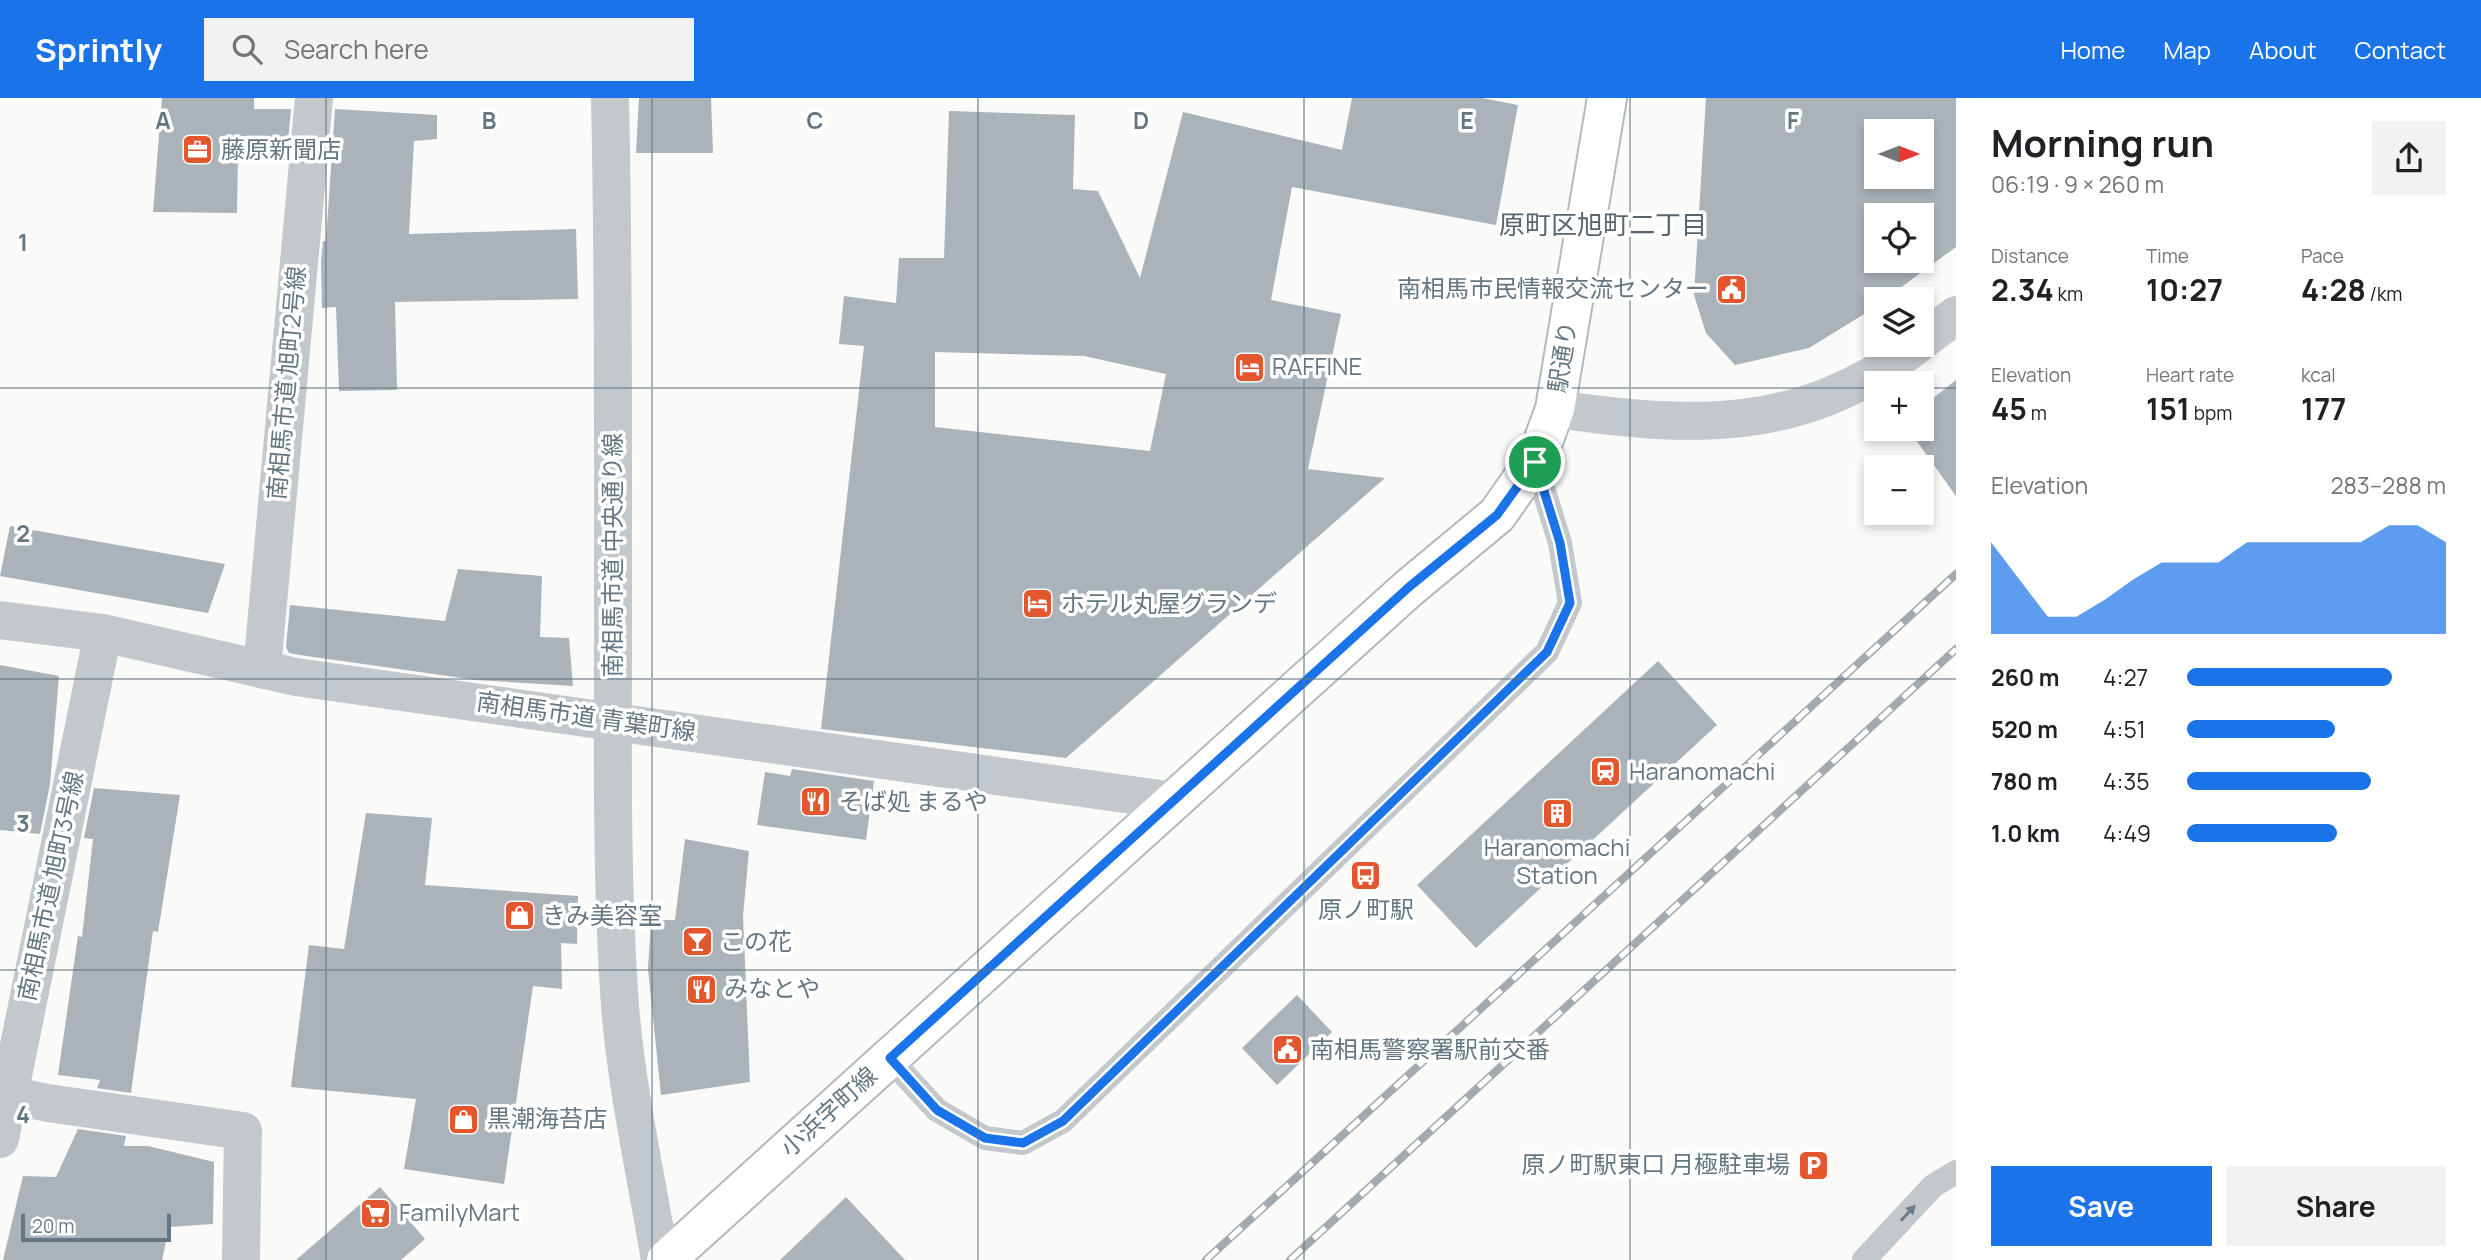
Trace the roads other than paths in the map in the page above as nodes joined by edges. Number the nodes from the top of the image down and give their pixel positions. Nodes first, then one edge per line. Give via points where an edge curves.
1 (314, 98) edge
2 (610, 98) edge
3 (1607, 98) edge
4 (1956, 315) edge
5 (1934, 332) edge
6 (1897, 357) edge
7 (1555, 410) junction
8 (1535, 462) junction
9 (0, 620) edge
10 (103, 633) junction
11 (262, 669) junction
12 (611, 719) junction
13 (1174, 801) junction
14 (890, 1058) junction
15 (9, 1095) junction
16 (0, 1139) edge
17 (1956, 1172) edge
18 (241, 1260) edge
19 (660, 1260) edge
20 (666, 1260) edge
21 (1864, 1260) edge

1 - 11 street, 南相馬市道 旭町2号線
2 - 12 street, 南相馬市道 中央通り線 via 614,258
3 - 7 main road, 駅通り
4 - 5 street
6 - 7 street via 1853,384 1789,411 1731,421 1644,421
7 - 8 main road, 小浜字町線
8 - 13 main road, 小浜字町線 via 1497,515 1409,587
8 - 14 lane via 1560,543 1570,603 1547,652 1063,1121 1023,1143 985,1138 937,1110
9 - 10 street, 南相馬市道 青葉町線
10 - 11 street, 南相馬市道 青葉町線
10 - 15 street, 南相馬市道 旭町3号線
11 - 12 street, 南相馬市道 青葉町線
12 - 13 street, 南相馬市道 青葉町線
12 - 19 street, 南相馬市道 中央通り線 via 621,1008 632,1112
13 - 14 main road, 小浜字町線
14 - 20 main road, 小浜字町線
15 - 16 street, 南相馬市道 旭町3号線
15 - 18 street via 243,1131
21 -> 17 lane via 1933,1186

